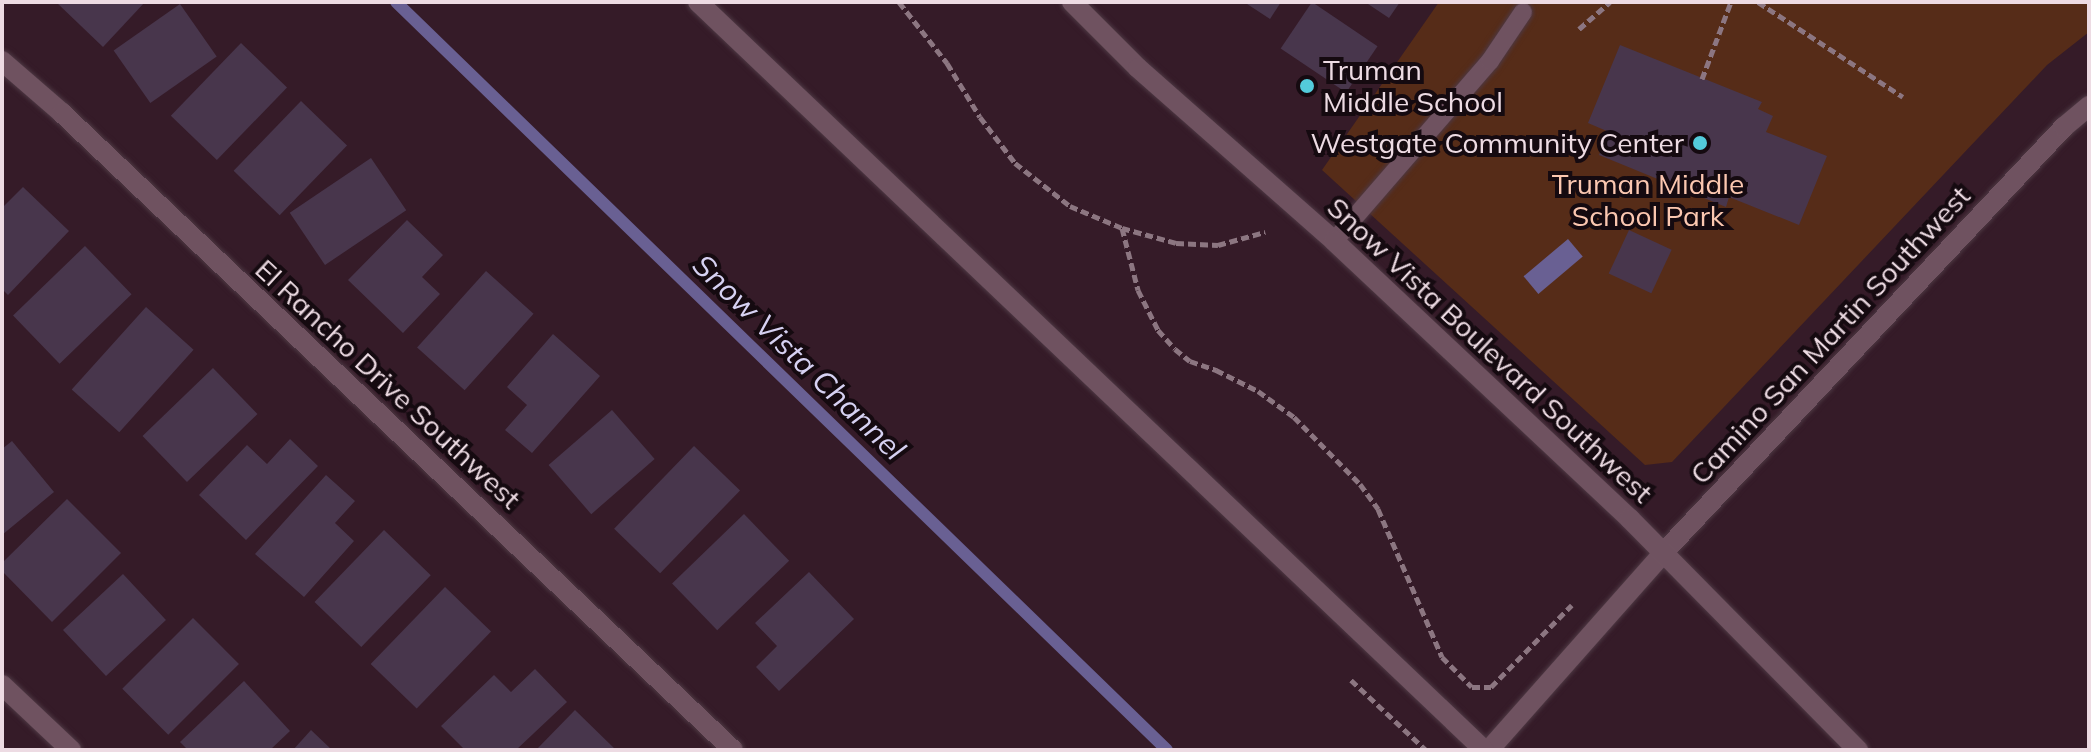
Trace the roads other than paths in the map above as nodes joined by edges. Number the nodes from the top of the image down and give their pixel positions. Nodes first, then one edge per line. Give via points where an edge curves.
1 (698, 2) edge
2 (1072, 2) edge
3 (1523, 12) dead end
4 (2, 61) edge
5 (2089, 106) edge
6 (1334, 241) junction
7 (1664, 552) junction
8 (2, 685) edge
9 (71, 750) edge
10 (733, 750) edge
11 (1487, 750) edge
12 (1858, 750) edge

1 - 11 main road
2 - 6 main road, Snow Vista Boulevard Southwest via 1138,68
3 - 6 lane via 1490,61
4 - 10 main road, El Rancho Drive Southwest
5 - 7 main road, Camino San Martin Southwest
6 - 7 main road, Snow Vista Boulevard Southwest
7 - 11 main road, Camino San Martin Southwest
7 - 12 main road, Snow Vista Boulevard Southwest
8 - 9 main road

